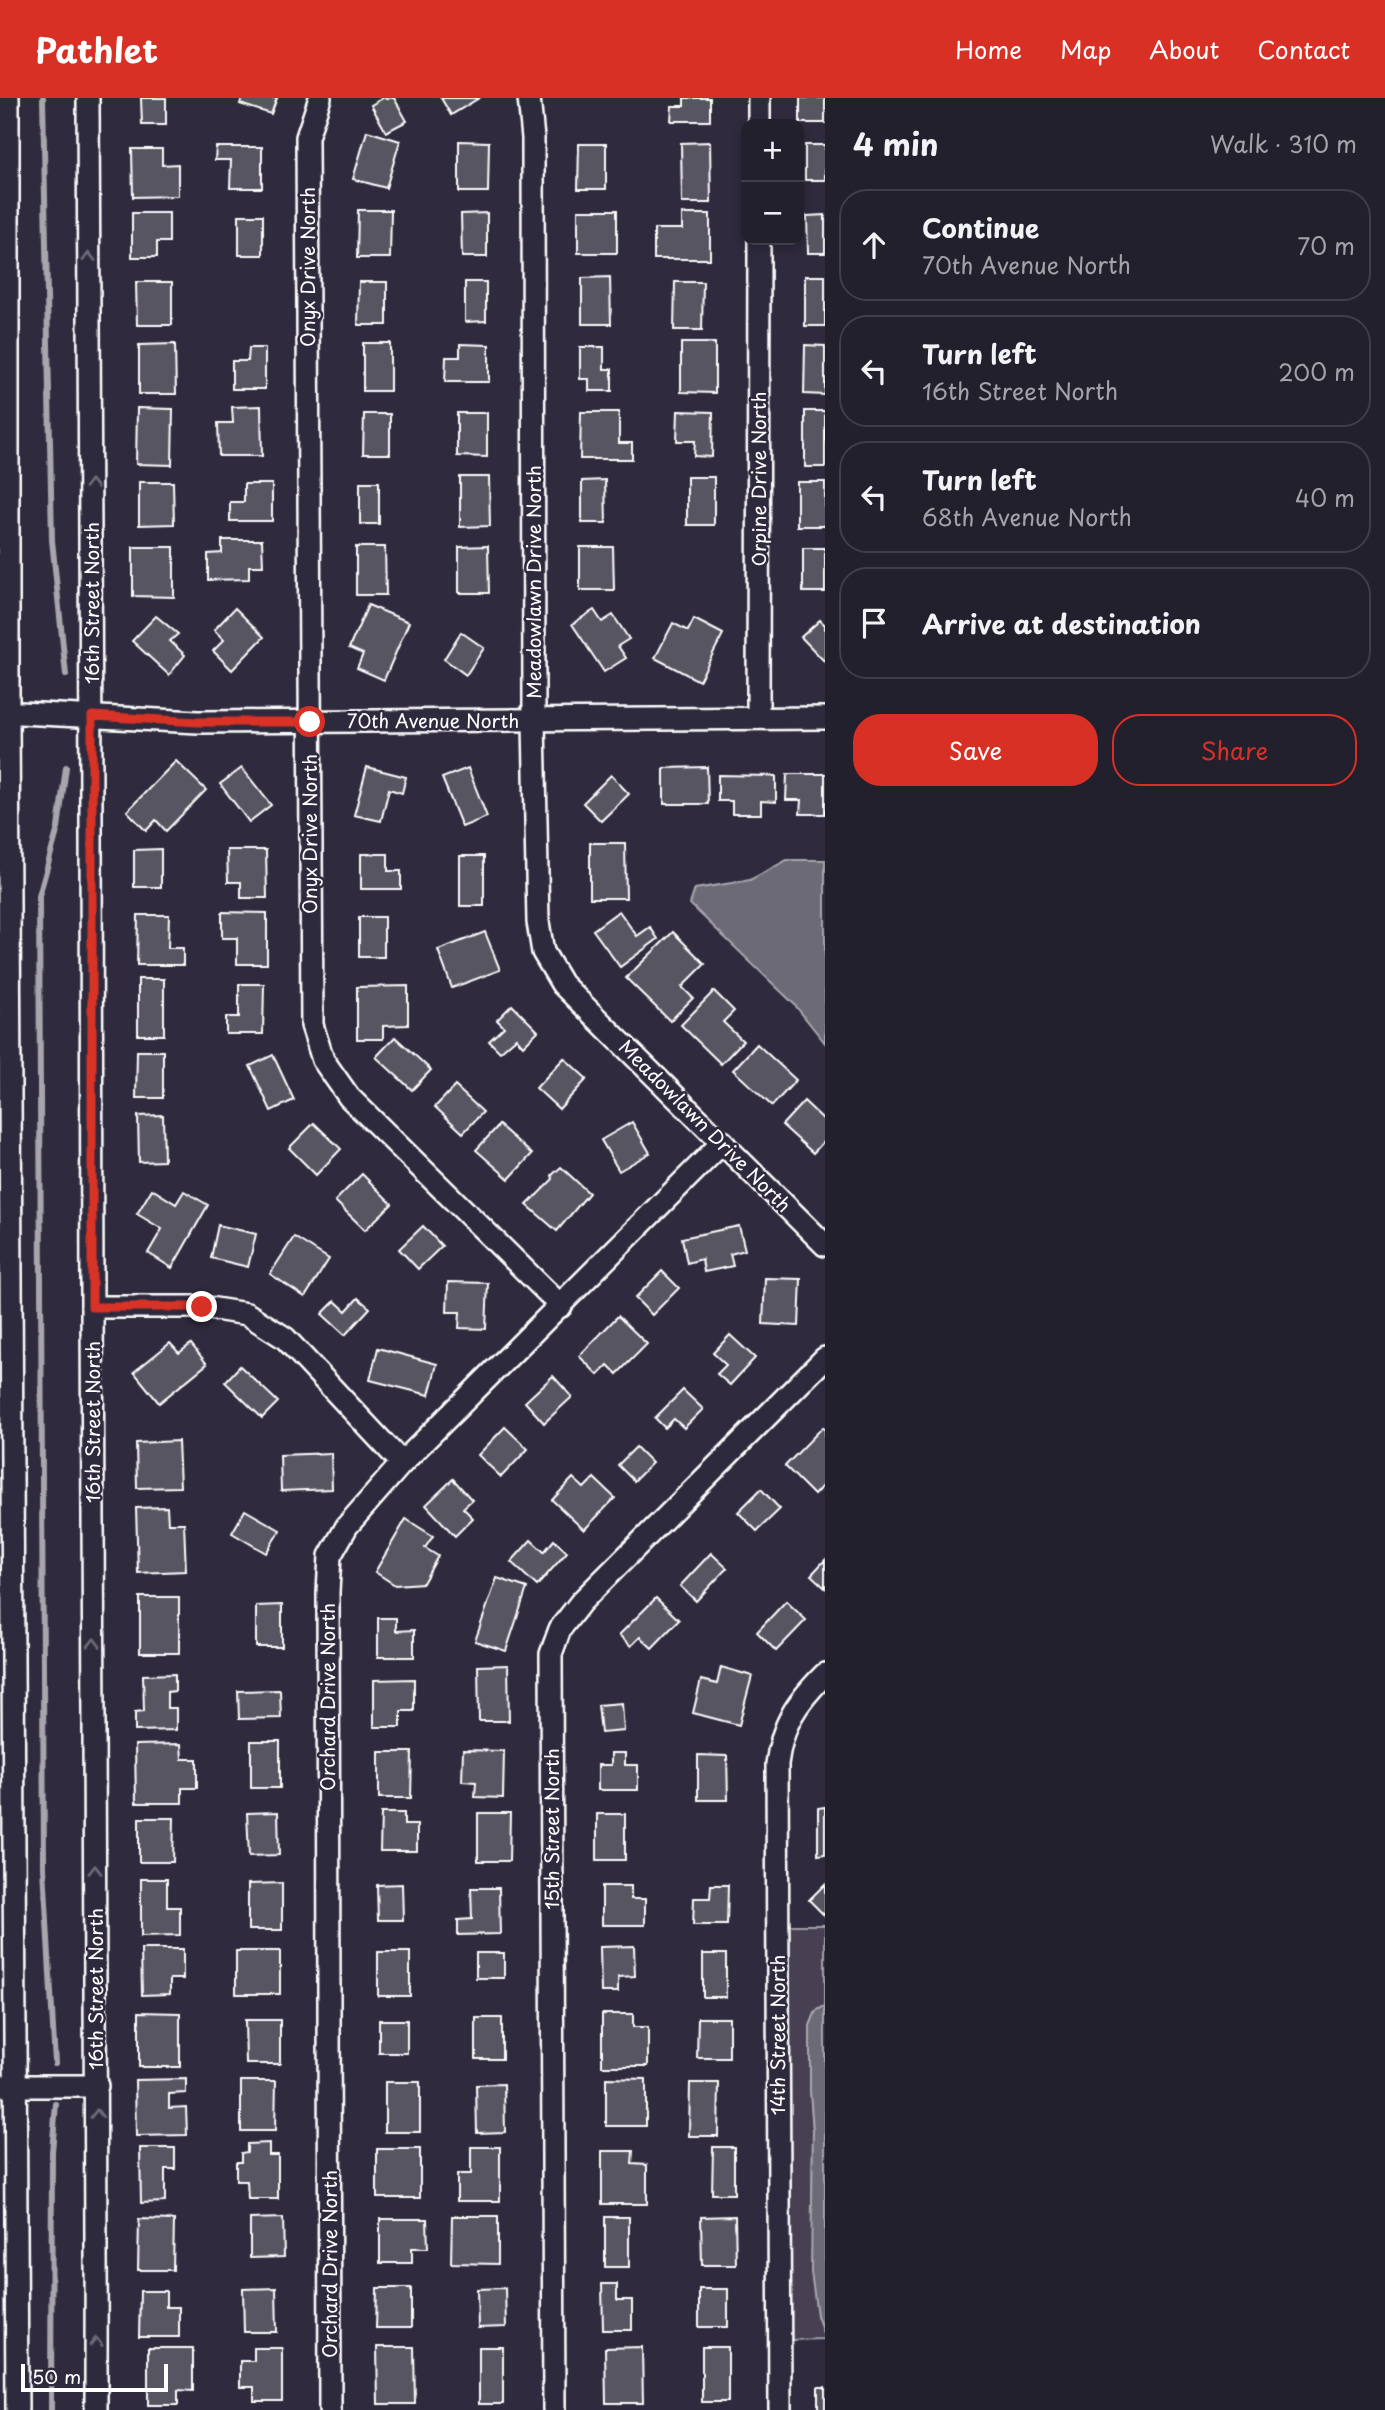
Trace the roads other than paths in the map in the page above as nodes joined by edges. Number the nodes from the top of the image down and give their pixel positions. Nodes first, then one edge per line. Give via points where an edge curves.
1 (8, 98) edge
2 (88, 98) edge
3 (320, 98) edge
4 (528, 98) edge
5 (759, 98) edge
6 (759, 119) edge
7 (759, 245) edge
8 (4, 712) edge
9 (92, 716) junction
10 (758, 718) junction
11 (825, 718) edge
12 (534, 721) junction
13 (310, 722) junction
14 (723, 1142) junction
15 (825, 1245) edge
16 (561, 1306) junction
17 (92, 1307) junction
18 (825, 1358) edge
19 (402, 1464) junction
20 (825, 1674) edge
21 (8, 2086) edge
22 (97, 2086) junction
23 (17, 2410) edge
24 (96, 2410) edge
25 (330, 2410) edge
26 (554, 2410) edge
27 (779, 2410) edge

1 - 8 street
9 -> 2 street, 16th Street North
3 - 13 street, Onyx Drive North via 307,136
4 - 12 street, Meadowlawn Drive North via 533,138
5 - 6 street
7 - 10 street, Orpine Drive North
8 - 9 street, 70th Avenue North
8 - 21 street
9 - 13 street, 70th Avenue North
9 - 17 street, 16th Street North
10 - 11 street, 70th Avenue North
10 - 12 street, 70th Avenue North
12 - 13 street, 70th Avenue North
12 - 14 street, Meadowlawn Drive North via 538,922 543,952 562,984
13 - 16 street, Onyx Drive North via 312,1025 323,1060 349,1097
14 - 15 street, Meadowlawn Drive North
14 - 16 street, Orchard Drive North
16 - 19 street, Orchard Drive North
17 - 19 street via 202,1307 247,1314 285,1338
22 -> 17 street, 16th Street North
18 - 26 street, 15th Street North via 581,1602 560,1629 551,1654
19 - 25 street, Orchard Drive North via 347,1525 330,1556
20 - 27 street, 14th Street North via 787,1721 777,1764
21 - 22 street
21 - 23 street
24 -> 22 street, 16th Street North

